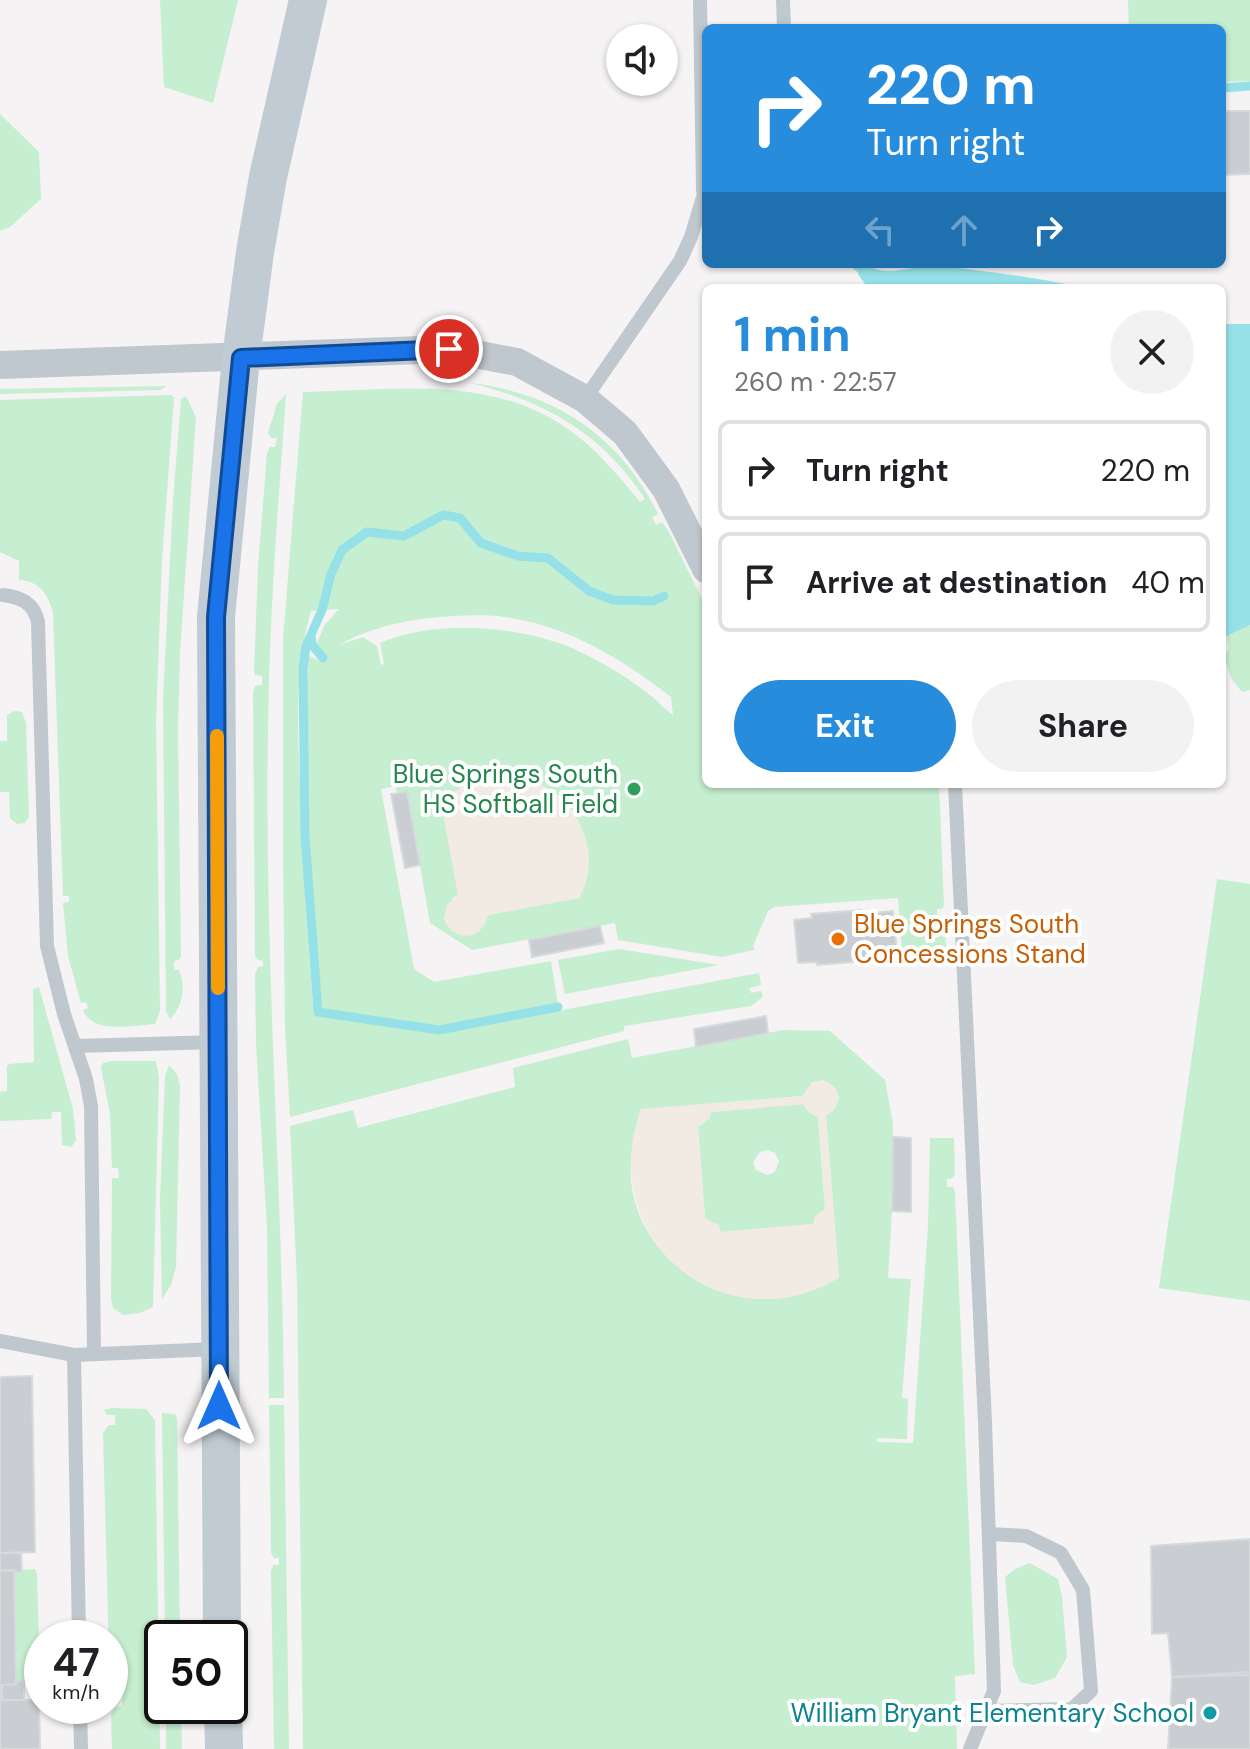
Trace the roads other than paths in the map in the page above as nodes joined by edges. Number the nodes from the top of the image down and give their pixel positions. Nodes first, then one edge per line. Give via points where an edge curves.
1 (308, 0) edge
2 (700, 0) edge
3 (783, 0) edge
4 (784, 24) edge
5 (702, 94) edge
6 (702, 196) edge
7 (241, 358) junction
8 (0, 365) edge
9 (585, 399) junction
10 (702, 561) edge
11 (3, 595) dead end
12 (955, 788) edge
13 (218, 1042) junction
14 (75, 1046) junction
15 (0, 1341) edge
16 (219, 1349) junction
17 (94, 1354) junction
18 (74, 1355) junction
19 (989, 1534) junction
20 (79, 1620) edge
21 (222, 1620) edge
22 (986, 1711) junction
23 (80, 1724) edge
24 (223, 1724) edge
25 (81, 1749) edge
26 (224, 1749) edge
27 (970, 1749) edge

1 - 7 main road via 268,177
2 - 5 lane
3 - 4 lane
6 - 9 lane via 680,261
7 - 8 street
7 - 9 street via 449,349 517,362
7 - 13 main road via 216,617
9 - 10 street via 625,433 666,489
11 - 14 lane via 29,604 38,622 47,946
12 - 19 lane
13 - 14 lane
13 - 16 main road
14 - 17 lane via 92,1125
15 - 18 lane
16 - 17 lane
16 - 21 main road
17 - 18 lane
18 - 20 lane
19 - 22 lane via 994,1691
19 - 22 lane via 1026,1536 1061,1553 1083,1590 1091,1691 1072,1709
22 - 27 lane
23 - 25 lane
24 - 26 main road

